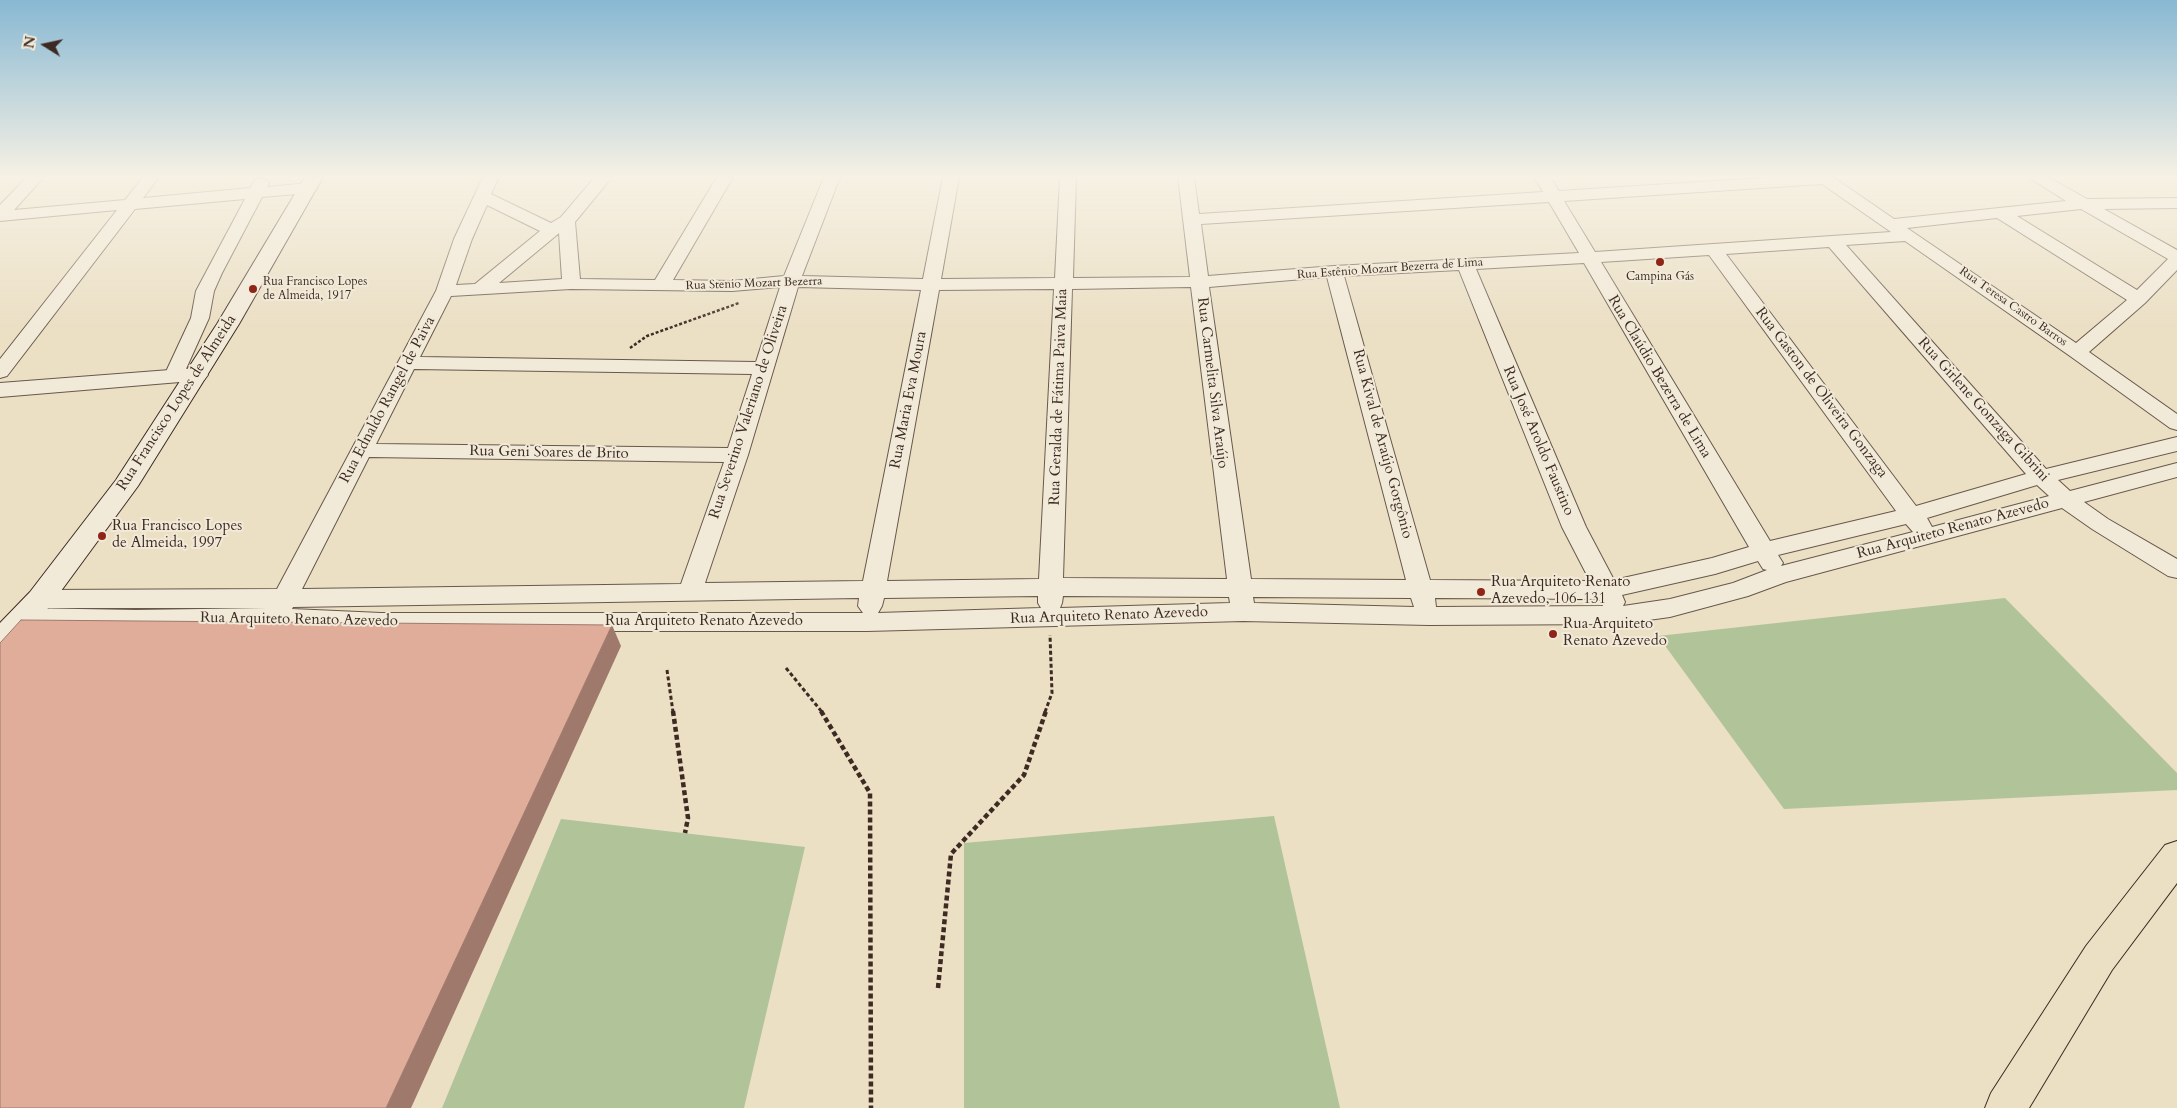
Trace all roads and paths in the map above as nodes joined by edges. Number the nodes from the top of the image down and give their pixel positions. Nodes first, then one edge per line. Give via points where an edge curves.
1 (112, 229) edge
2 (237, 229) edge
3 (281, 229) edge
4 (468, 229) edge
5 (567, 229) edge
6 (694, 229) edge
7 (812, 229) edge
8 (941, 229) edge
9 (1066, 229) edge
10 (1192, 229) edge
11 (1571, 229) edge
12 (1900, 229) edge
13 (2026, 229) edge
14 (2125, 229) edge
15 (552, 230) edge
16 (1910, 236) junction
17 (1834, 242) junction
18 (1714, 249) junction
19 (1588, 258) junction
20 (2177, 258) edge
21 (1465, 264) junction
22 (1334, 271) junction
23 (791, 280) junction
24 (1199, 282) junction
25 (571, 284) junction
26 (1063, 284) junction
27 (660, 286) junction
28 (930, 286) junction
29 (480, 289) junction
30 (445, 291) junction
31 (2139, 298) junction
32 (743, 302) dead end
33 (2077, 352) junction
34 (408, 363) junction
35 (605, 366) junction
36 (764, 368) junction
37 (0, 372) edge
38 (185, 376) junction
39 (0, 390) edge
40 (2177, 424) edge
41 (2177, 444) edge
42 (362, 450) junction
43 (737, 455) junction
44 (2177, 470) edge
45 (2041, 477) junction
46 (2065, 499) junction
47 (1910, 515) junction
48 (1930, 535) junction
49 (1762, 551) junction
50 (2177, 570) edge
51 (1780, 574) junction
52 (1052, 587) junction
53 (873, 590) junction
54 (1421, 590) junction
55 (1606, 590) junction
56 (690, 593) junction
57 (1241, 600) junction
58 (280, 608) junction
59 (1620, 614) junction
60 (21, 615) edge
61 (1428, 616) junction
62 (1048, 617) junction
63 (867, 622) junction
64 (0, 641) edge
65 (786, 668) dead end
66 (667, 670) dead end
67 (685, 833) dead end
68 (2177, 856) edge
69 (938, 988) dead end
70 (870, 1108) edge
71 (2006, 1108) edge

1 - 37 street
2 - 38 street via 205,290
3 - 38 main road, Rua Francisco Lopes de Almeida
4 - 30 street, Rua Ednaldo Rangel de Paiva
5 - 25 street
6 - 27 street
7 - 23 street, Rua Severino Valeriano de Oliveira
8 - 28 street, Rua Maria Eva Moura
9 - 26 street, Rua Geralda de Fátima Paiva Maia
10 - 24 street, Rua Carmelita Silva Araújo
11 - 19 street, Rua Claúdio Bezerra de Lima
12 - 16 street, Rua Teresa Castro Barros
13 - 31 street
14 - 20 street
15 - 29 street
16 - 17 street, Rua Estênio Mozart Bezerra de Lima
16 - 33 street, Rua Teresa Castro Barros
17 - 18 street, Rua Estênio Mozart Bezerra de Lima
17 - 45 street, Rua Girlene Gonzaga Gibrini
18 - 19 street, Rua Estênio Mozart Bezerra de Lima
18 - 47 street, Rua Gaston de Oliveira Gonzaga
19 - 21 street, Rua Estênio Mozart Bezerra de Lima
19 - 49 street, Rua Claúdio Bezerra de Lima
20 - 31 street
21 - 22 street, Rua Estênio Mozart Bezerra de Lima
21 - 55 street, Rua José Aroldo Faustino via 1570,518
22 - 24 street, Rua Estênio Mozart Bezerra de Lima
22 - 54 street, Rua Kival de Araújo Gorgônio
23 - 27 street, Rua Stenio Mozart Bezerra via 732,286
23 - 28 street, Rua Stenio Mozart Bezerra
23 - 36 street, Rua Severino Valeriano de Oliveira
24 - 26 street, Rua Estênio Mozart Bezerra de Lima
24 - 57 street, Rua Carmelita Silva Araújo
25 - 27 street, Rua Stenio Mozart Bezerra
25 - 29 street, Rua Stenio Mozart Bezerra
26 - 28 street, Rua Stenio Mozart Bezerra
26 - 52 street, Rua Geralda de Fátima Paiva Maia
28 - 53 street, Rua Maria Eva Moura
29 - 30 street, Rua Stenio Mozart Bezerra
30 - 34 street, Rua Ednaldo Rangel de Paiva
31 - 33 street
32 - 35 path via 647,336
33 - 40 street, Rua Teresa Castro Barros
34 - 35 street
34 - 42 street, Rua Ednaldo Rangel de Paiva
35 - 36 street
36 - 43 street, Rua Severino Valeriano de Oliveira
38 - 39 main road
38 - 60 main road, Rua Francisco Lopes de Almeida via 125,486
41 - 45 street, Rua Arquiteto Renato Azevedo
42 - 43 street, Rua Geni Soares de Brito
42 - 58 street, Rua Ednaldo Rangel de Paiva
43 - 56 street, Rua Severino Valeriano de Oliveira
44 - 46 street, Rua Arquiteto Renato Azevedo
45 - 46 street, Rua Girlene Gonzaga Gibrini
45 - 47 street, Rua Arquiteto Renato Azevedo
46 - 48 street, Rua Arquiteto Renato Azevedo
46 - 50 street, Rua Girlene Gonzaga Gibrini
47 - 48 street, Rua Gaston de Oliveira Gonzaga
47 - 49 street, Rua Arquiteto Renato Azevedo
48 - 51 street, Rua Arquiteto Renato Azevedo
49 - 51 street, Rua Claúdio Bezerra de Lima
49 - 55 street, Rua Arquiteto Renato Azevedo via 1714,566
51 - 59 street, Rua Arquiteto Renato Azevedo via 1739,590 1670,608
52 - 53 street, Rua Arquiteto Renato Azevedo
52 - 57 street, Rua Arquiteto Renato Azevedo
52 - 62 street, Rua Geralda de Fátima Paiva Maia
53 - 56 street, Rua Arquiteto Renato Azevedo
53 - 63 street, Rua Maria Eva Moura
54 - 55 street, Rua Arquiteto Renato Azevedo
54 - 57 street, Rua Arquiteto Renato Azevedo
54 - 61 street, Rua Kival de Araújo Gorgônio
55 - 59 street, Rua José Aroldo Faustino
56 - 58 street, Rua Arquiteto Renato Azevedo
57 - 61 street, Rua Arquiteto Renato Azevedo
57 - 62 street, Rua Arquiteto Renato Azevedo
58 - 60 street, Rua Arquiteto Renato Azevedo via 136,619
58 - 63 street, Rua Arquiteto Renato Azevedo via 381,622
59 - 61 street, Rua Arquiteto Renato Azevedo
60 - 64 main road, Rua Francisco Lopes de Almeida
62 - 63 street, Rua Arquiteto Renato Azevedo
62 - 69 path via 1052,693 1024,774 952,854
65 - 70 path via 825,716 870,793
66 - 67 path via 688,818
68 - 71 highway via 2099,958

